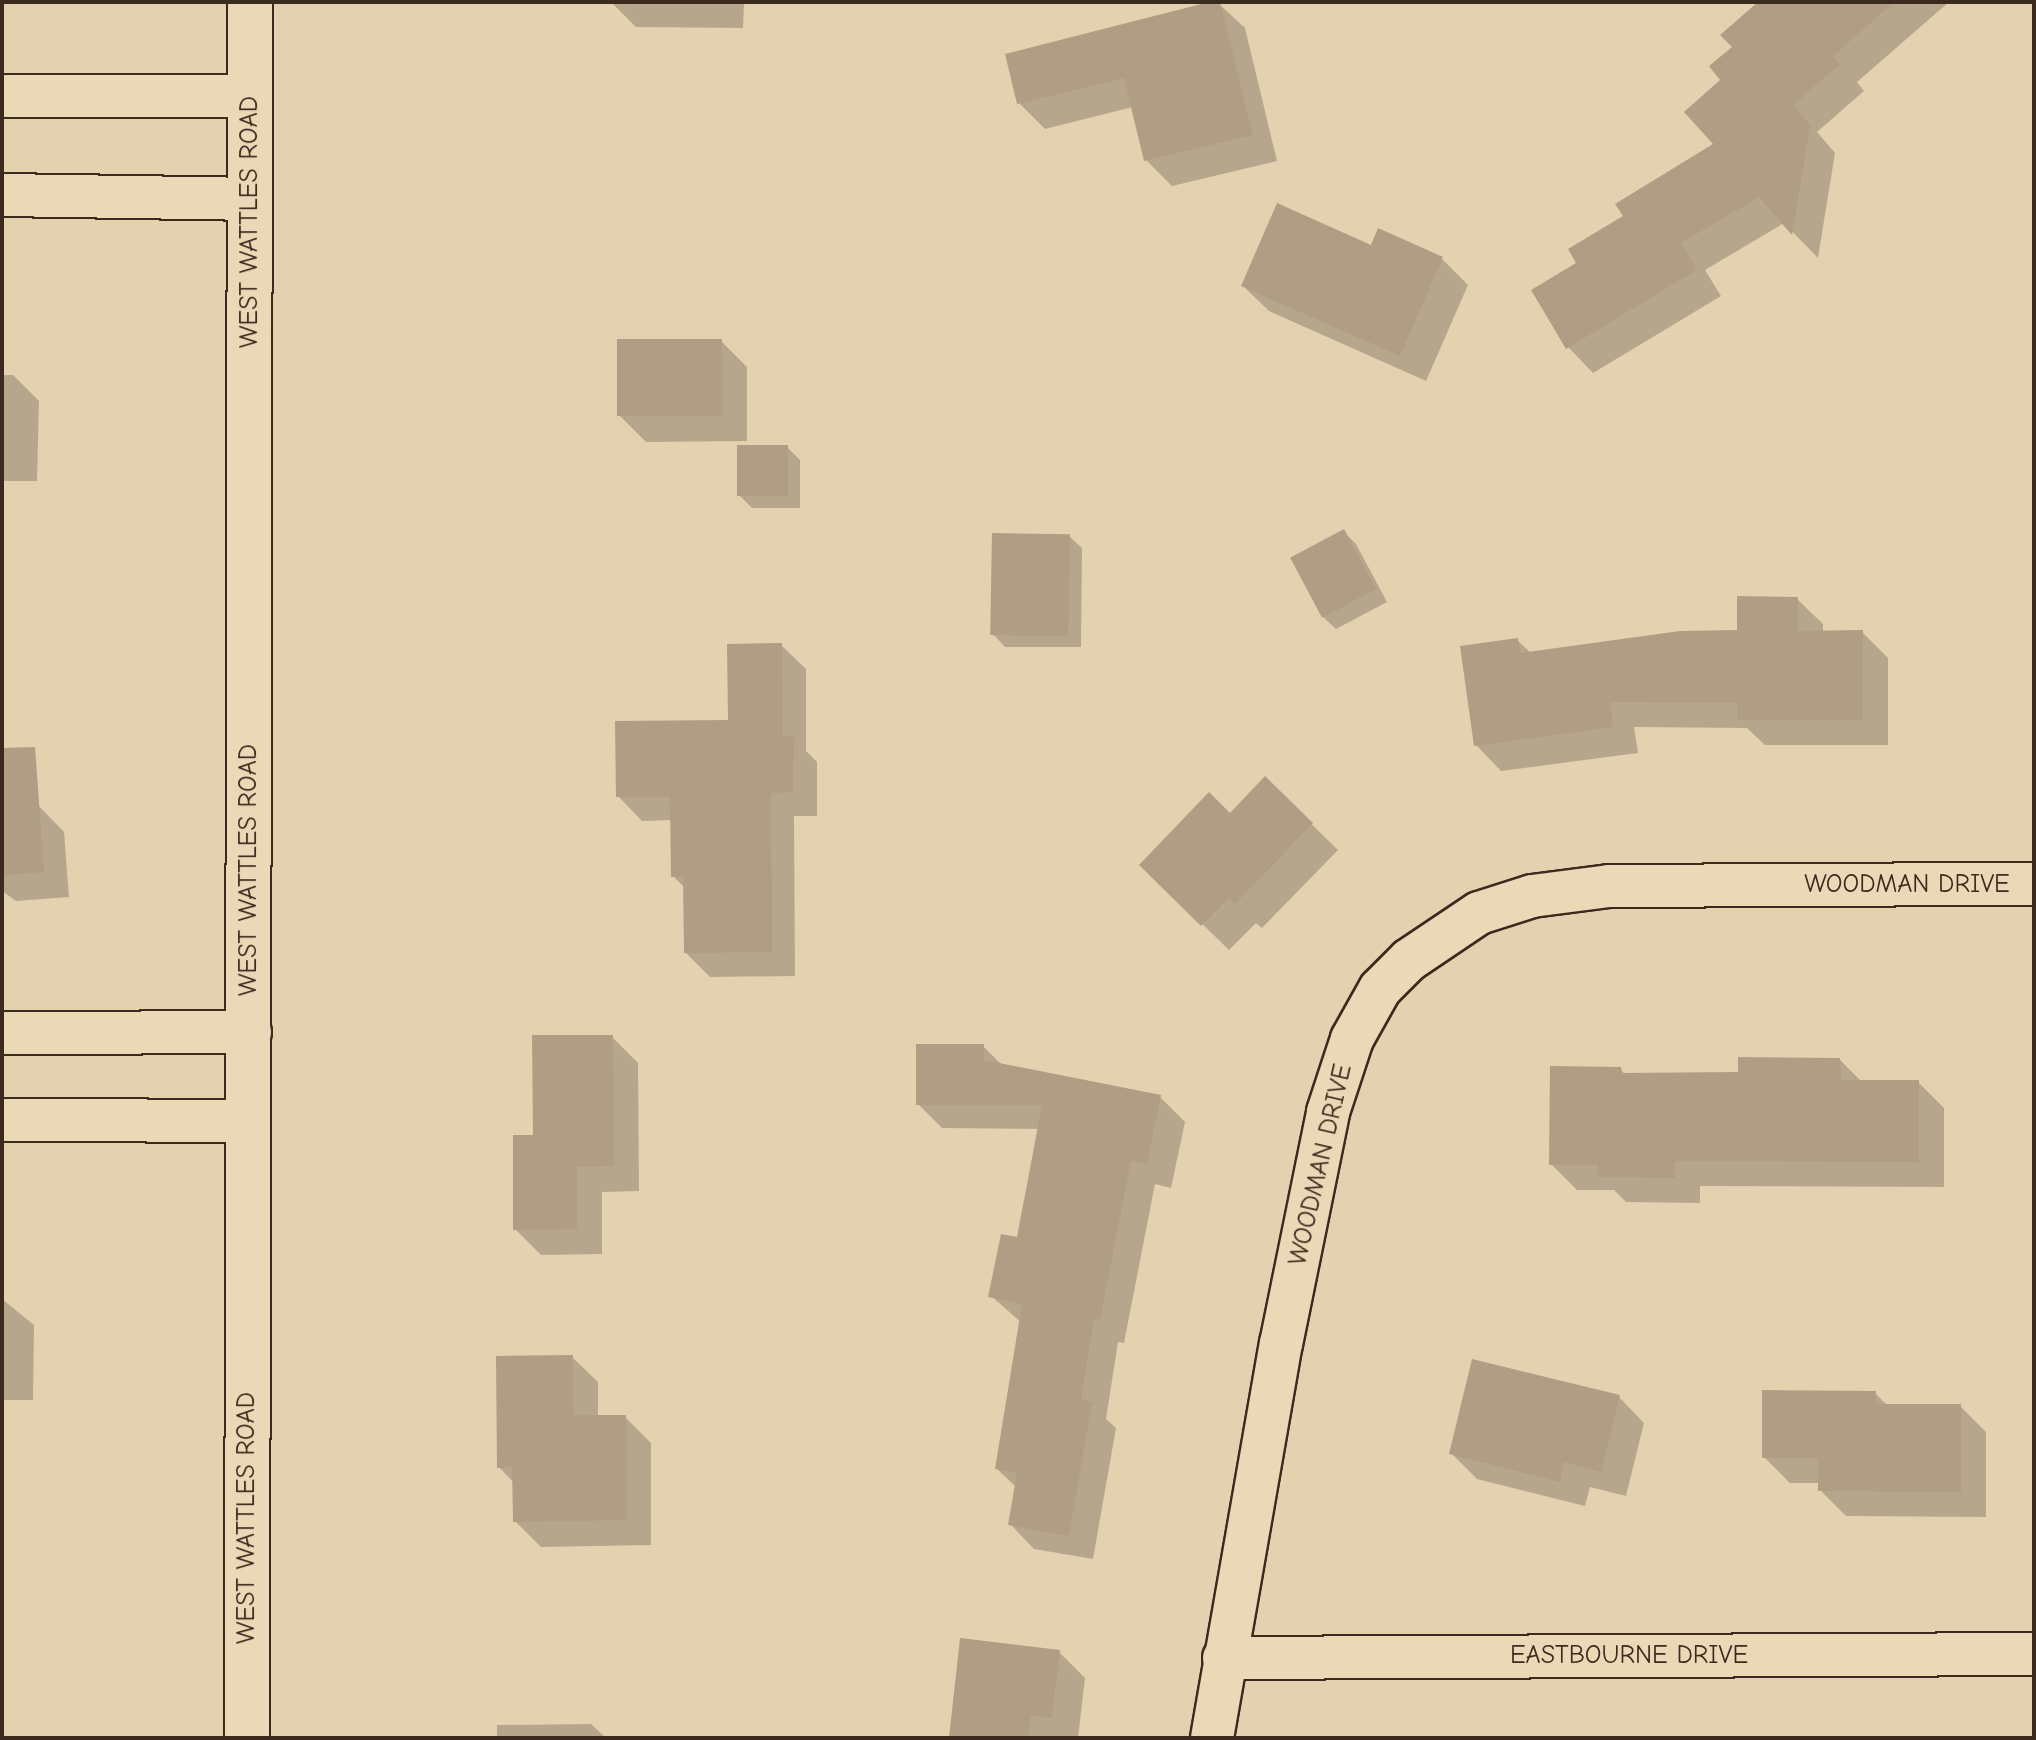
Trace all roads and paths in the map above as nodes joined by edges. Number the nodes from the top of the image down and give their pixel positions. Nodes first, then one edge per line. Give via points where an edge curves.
1 (250, 2) edge
2 (2, 96) edge
3 (251, 96) junction
4 (2, 195) edge
5 (251, 199) junction
6 (2034, 884) edge
7 (250, 1032) junction
8 (2, 1033) edge
9 (2, 1120) edge
10 (248, 1121) junction
11 (2034, 1654) edge
12 (1224, 1658) junction
13 (247, 1738) edge
14 (1212, 1738) edge

1 - 3 street, WEST WATTLES ROAD
2 - 3 street
3 - 5 street, WEST WATTLES ROAD
4 - 5 street
5 - 7 street, WEST WATTLES ROAD
6 - 12 street, WOODMAN DRIVE via 1609,886 1532,896 1479,913 1409,960 1380,989 1352,1039 1328,1112
7 - 8 street
7 - 10 street, WEST WATTLES ROAD
9 - 10 street
10 - 13 street, WEST WATTLES ROAD
11 - 12 street, EASTBOURNE DRIVE
12 - 14 street, WOODMAN DRIVE

